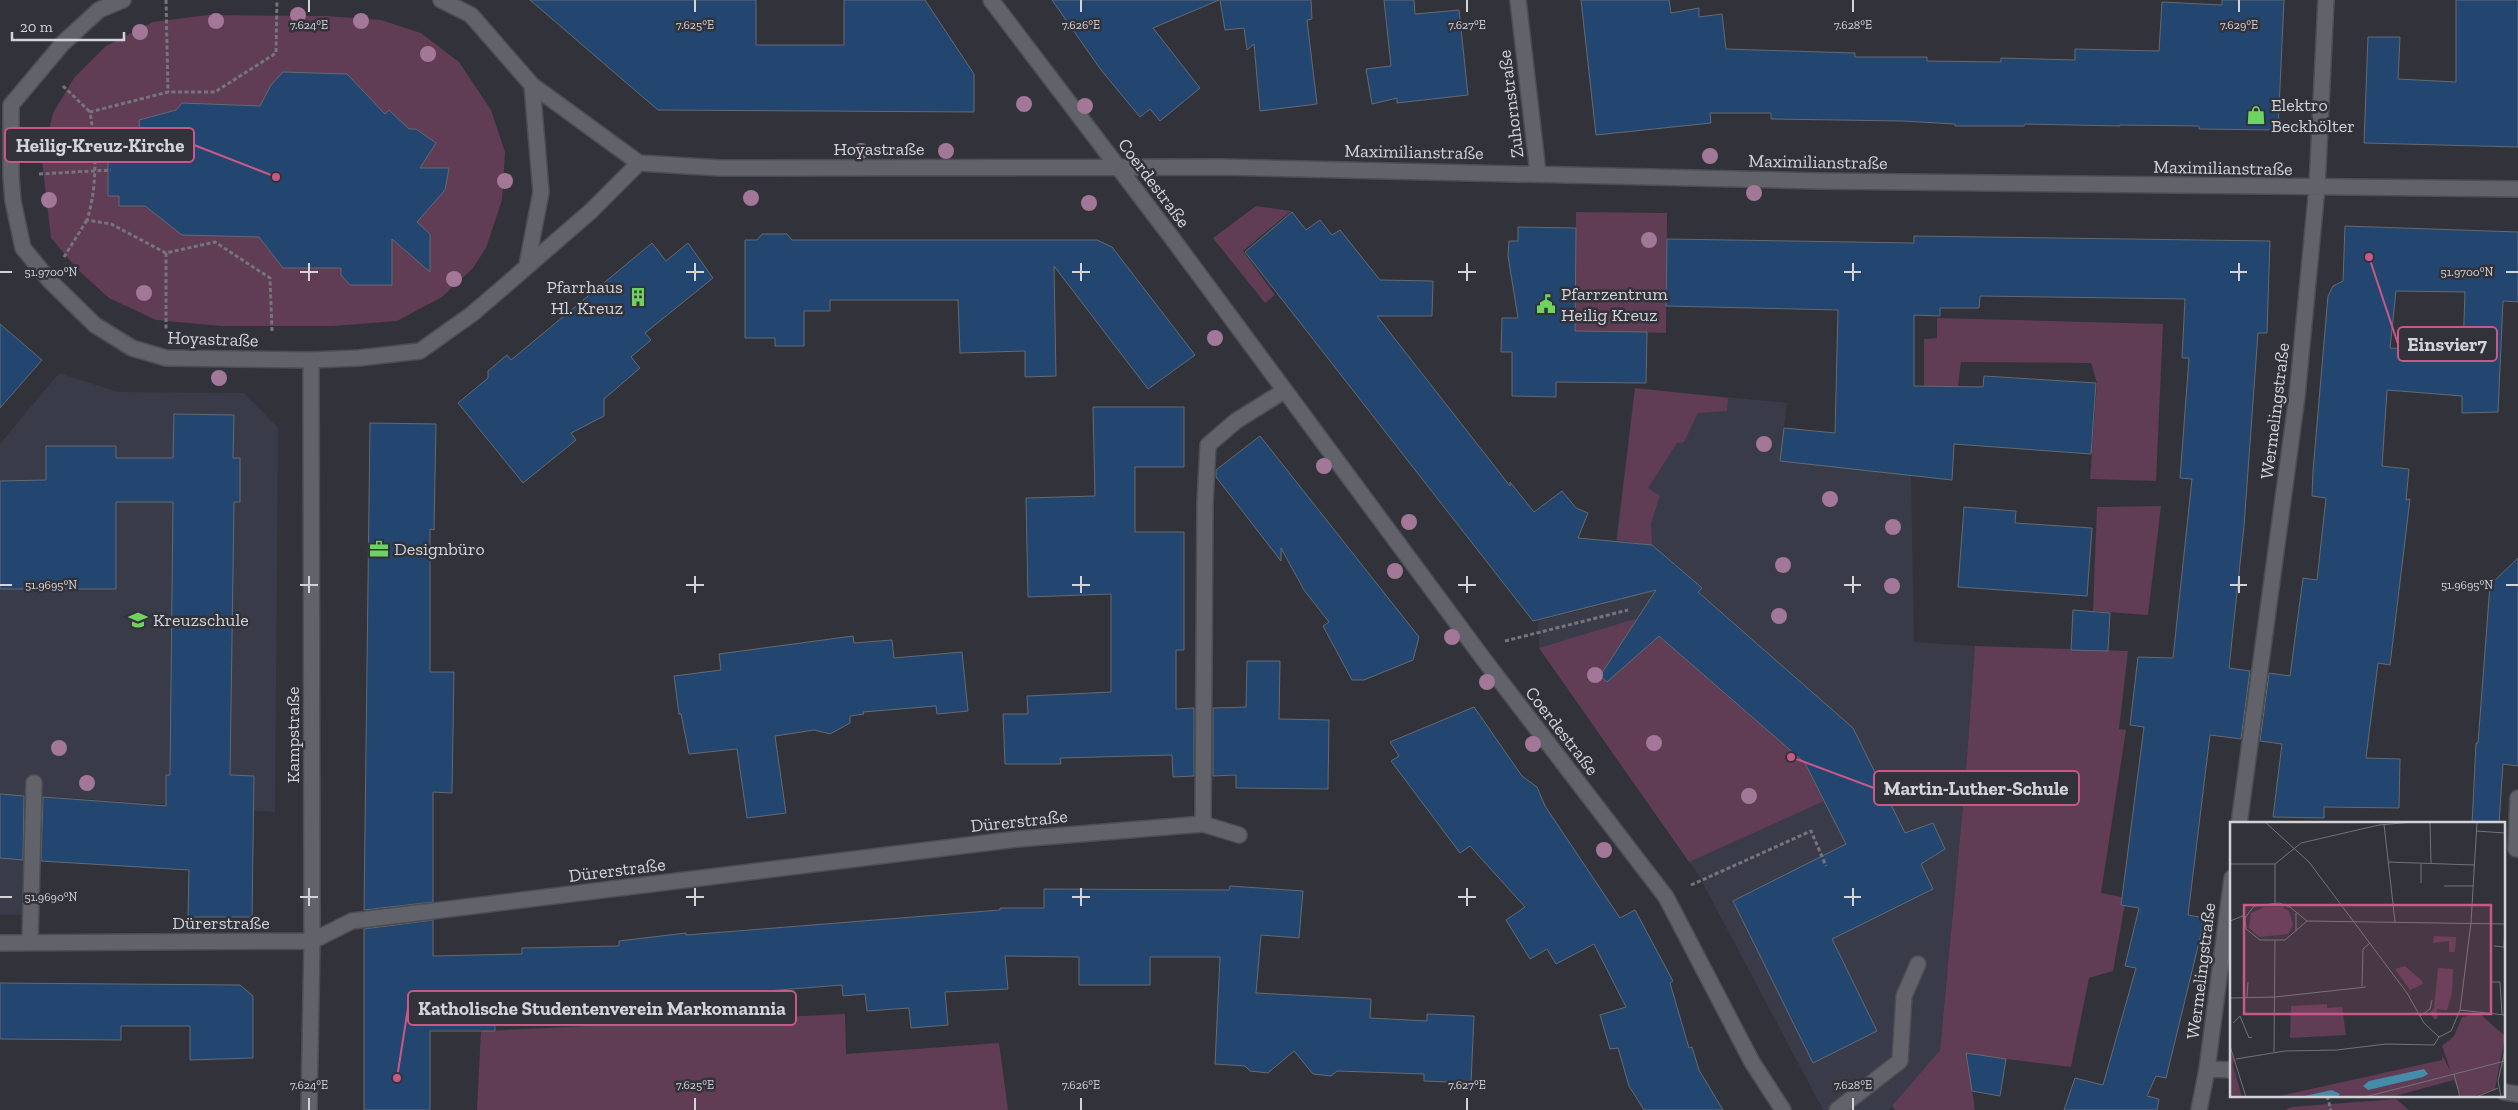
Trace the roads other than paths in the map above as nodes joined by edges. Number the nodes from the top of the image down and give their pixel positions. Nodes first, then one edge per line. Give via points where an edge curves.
1 (123, 0) edge
2 (440, 0) edge
3 (991, 0) edge
4 (1518, 0) edge
5 (2326, 0) edge
6 (532, 85) junction
7 (6, 108) edge
8 (639, 163) junction
9 (1118, 167) junction
10 (1538, 173) junction
11 (2317, 187) junction
12 (2518, 189) edge
13 (527, 265) junction
14 (311, 360) junction
15 (1284, 392) junction
16 (34, 783) dead end
17 (2518, 798) edge
18 (2239, 822) edge
19 (1203, 824) junction
20 (1239, 835) dead end
21 (2516, 850) dead end
22 (2230, 893) edge
23 (312, 941) junction
24 (0, 943) edge
25 (30, 943) junction
26 (1918, 964) dead end
27 (2207, 1069) junction
28 (2230, 1070) edge
29 (309, 1110) edge
30 (1784, 1110) edge
31 (1837, 1110) edge
32 (2198, 1110) edge

1 - 7 street, Hoyastraße via 98,10 63,43
2 - 6 street via 471,15
3 - 9 street, Coerdestraße
4 - 10 street, Zuhornstraße
5 - 11 street, Wermelingstraße
6 - 8 street
6 - 13 street via 541,192
7 - 14 street, Hoyastraße via 13,202 23,248 50,282 96,325 132,348 166,358
8 - 9 street, Hoyastraße via 720,168
8 - 13 street, Hoyastraße via 591,211
9 - 10 street, Maximilianstraße
9 - 15 street, Coerdestraße
10 - 11 street, Maximilianstraße via 1840,181
11 - 12 street, Maximilianstraße
11 - 18 street, Wermelingstraße via 2295,406
13 - 14 street, Hoyastraße via 472,314 420,351
14 - 23 street, Kampstraße
15 - 19 street via 1236,421 1208,444
15 - 30 street, Coerdestraße via 1666,897 1752,1062
16 - 25 street
17 - 21 street
19 - 20 street, Dürerstraße
19 - 23 street, Dürerstraße via 1018,839 352,921
22 - 27 street, Wermelingstraße
23 - 25 street, Dürerstraße
23 - 29 street, Kampstraße
24 - 25 street, Dürerstraße
26 - 31 street via 1904,996 1900,1061
27 - 28 street
27 - 32 street, Wermelingstraße

